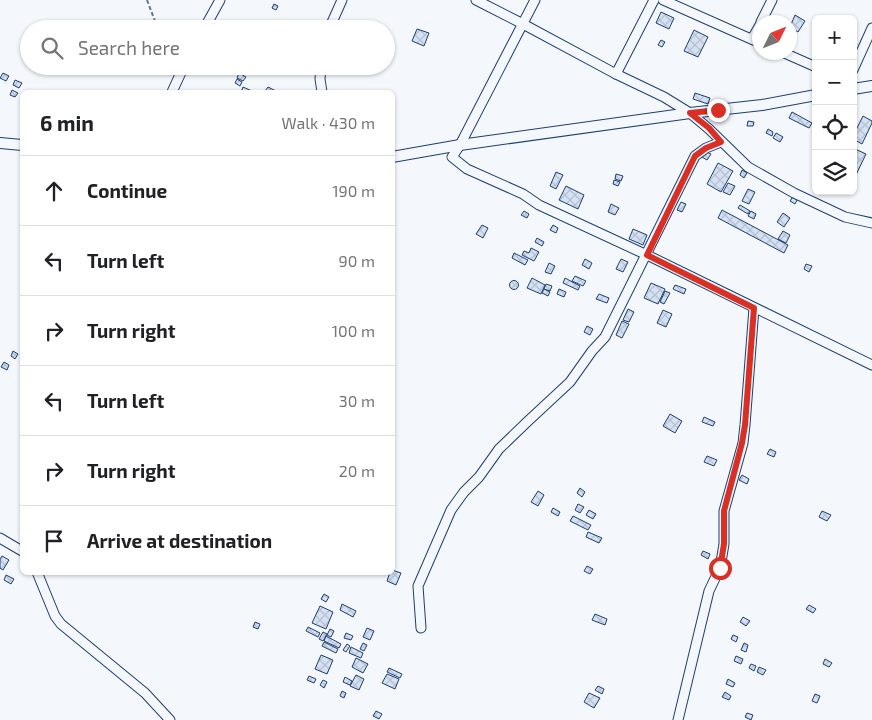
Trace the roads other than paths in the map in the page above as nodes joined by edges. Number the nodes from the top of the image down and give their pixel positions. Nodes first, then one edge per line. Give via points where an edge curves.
1 (220, 0) edge
2 (342, 0) edge
3 (476, 0) edge
4 (535, 0) edge
5 (654, 0) edge
6 (663, 0) edge
7 (772, 0) edge
8 (764, 15) edge
9 (209, 20) edge
10 (333, 20) edge
11 (524, 24) junction
12 (872, 28) edge
13 (752, 39) edge
14 (797, 59) edge
15 (857, 61) edge
16 (812, 66) edge
17 (616, 74) junction
18 (180, 75) edge
19 (320, 75) edge
20 (872, 86) edge
21 (857, 88) edge
22 (173, 90) edge
23 (322, 90) edge
24 (812, 96) edge
25 (690, 113) junction
26 (721, 142) junction
27 (0, 143) edge
28 (20, 145) edge
29 (460, 145) junction
30 (395, 156) edge
31 (872, 223) edge
32 (647, 255) junction
33 (754, 308) junction
34 (872, 365) edge
35 (0, 538) edge
36 (20, 550) edge
37 (37, 575) edge
38 (421, 628) dead end
39 (170, 720) edge
40 (678, 720) edge

1 - 9 street
2 - 10 street
3 - 11 street
4 - 11 street
5 - 17 street
6 - 13 street
7 - 8 street
11 - 17 street
11 - 29 street
12 - 15 street
14 - 16 street
17 - 25 street
18 - 22 street
19 - 23 street
20 - 21 street
24 - 25 street
25 - 26 street
25 - 29 street
26 - 31 street via 748,167 794,193 844,217
26 - 32 street via 695,156
27 - 28 street
29 - 30 street
29 - 32 street via 452,157 467,169
32 - 33 street
32 - 38 street via 605,338 570,382 499,449 450,510 418,586
33 - 34 street
33 - 40 street via 745,425 724,511 720,568 709,591
35 - 36 street
37 - 39 street via 61,624 145,693

